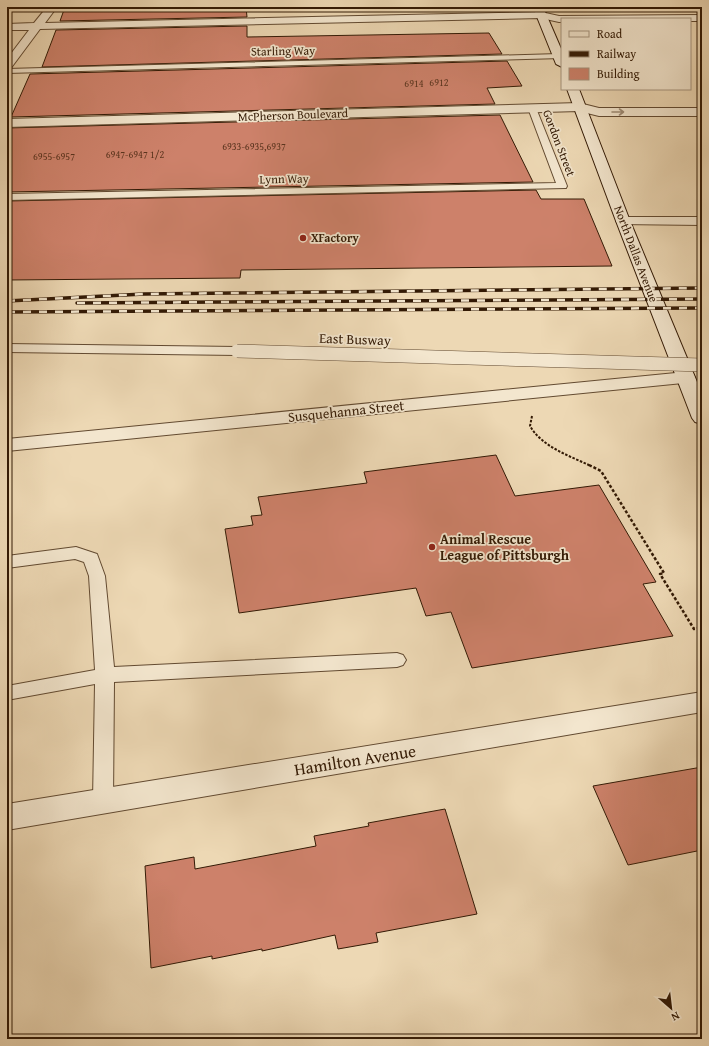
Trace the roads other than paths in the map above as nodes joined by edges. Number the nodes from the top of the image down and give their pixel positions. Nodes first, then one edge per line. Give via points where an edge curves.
1 (52, 7) edge
2 (702, 8) edge
3 (540, 11) edge
4 (702, 18) edge
5 (38, 26) junction
6 (7, 27) edge
7 (560, 60) edge
8 (7, 66) edge
9 (7, 70) edge
10 (573, 90) edge
11 (663, 100) dead end
12 (579, 107) junction
13 (532, 108) junction
14 (702, 112) edge
15 (7, 123) edge
16 (562, 186) joint
17 (7, 197) edge
18 (702, 221) edge
19 (623, 222) junction
20 (7, 348) edge
21 (702, 365) edge
22 (686, 378) junction
23 (702, 418) edge
24 (7, 445) edge
25 (7, 562) edge
26 (397, 660) dead end
27 (105, 675) junction
28 (7, 693) edge
29 (702, 702) edge
30 (103, 801) junction
31 (7, 817) edge

1 - 5 street
2 - 3 street
3 - 4 street via 559,18
3 - 5 street
3 - 7 street
5 - 6 street
5 - 8 street
7 - 9 lane, Starling Way
10 - 12 street, North Dallas Avenue
11 - 12 street, McPherson Boulevard via 594,101
12 - 13 street, McPherson Boulevard
12 -> 14 street, McPherson Boulevard via 600,112
12 - 19 street, North Dallas Avenue
13 - 15 street, McPherson Boulevard
13 - 16 lane, Gordon Street
16 - 17 lane, Lynn Way
18 - 19 street
19 - 22 street, North Dallas Avenue
20 - 21 lane, East Busway, bridge via 237,351
22 - 23 street, North Dallas Avenue
22 - 24 street, Susquehanna Street
25 - 27 lane via 76,553 91,558 97,576
26 - 27 lane
27 - 28 lane
27 - 30 lane
29 - 30 street, Hamilton Avenue
30 - 31 street, Hamilton Avenue

